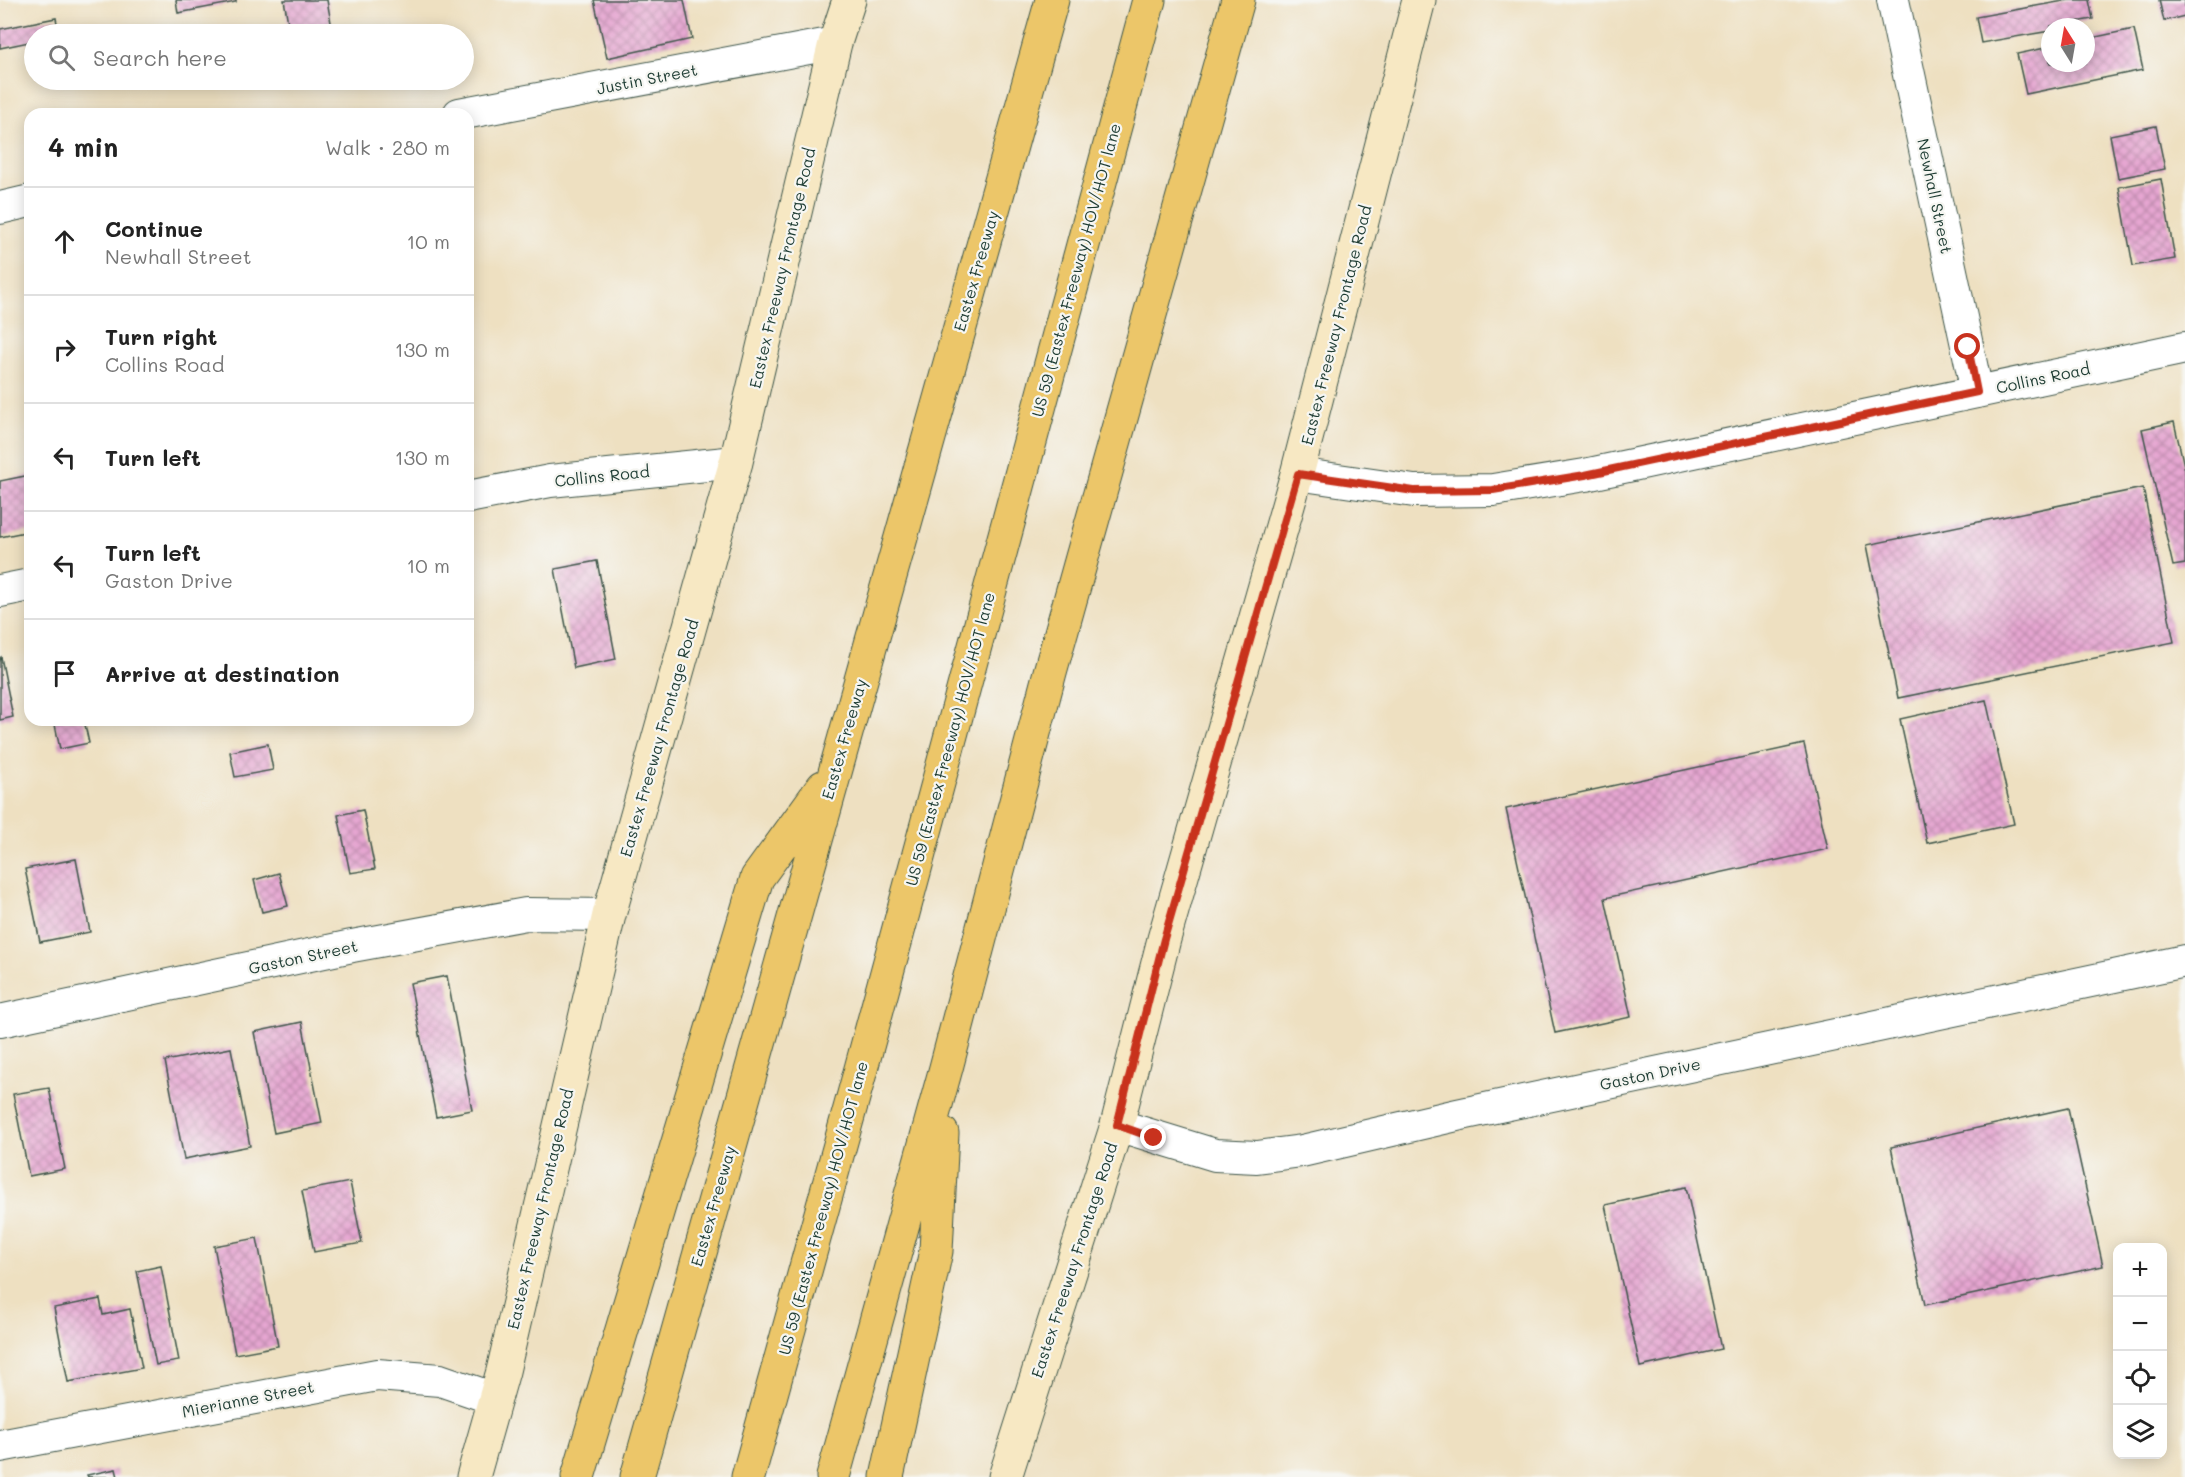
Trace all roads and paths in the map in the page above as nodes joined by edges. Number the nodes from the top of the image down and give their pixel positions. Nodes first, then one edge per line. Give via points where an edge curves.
1 (849, 0) edge
2 (1052, 0) edge
3 (1149, 0) edge
4 (1238, 0) edge
5 (1419, 0) edge
6 (1893, 0) edge
7 (834, 43) junction
8 (474, 111) edge
9 (24, 202) edge
10 (0, 208) edge
11 (2185, 348) edge
12 (1977, 392) junction
13 (736, 462) junction
14 (1298, 474) junction
15 (474, 496) edge
16 (24, 586) edge
17 (0, 591) edge
18 (836, 768) junction
19 (609, 915) junction
20 (2185, 961) edge
21 (0, 1021) edge
22 (946, 1068) junction
23 (1117, 1125) junction
24 (495, 1399) junction
25 (0, 1446) edge
26 (473, 1477) edge
27 (578, 1477) edge
28 (637, 1477) edge
29 (748, 1477) edge
30 (833, 1477) edge
31 (887, 1477) edge
32 (1005, 1477) edge

1 - 7 main road, Eastex Freeway Frontage Road
2 - 18 highway, Eastex Freeway
3 - 29 highway, US 59 (Eastex Freeway) HOV/HOT lane
4 - 22 highway via 1050,672
5 - 14 main road, Eastex Freeway Frontage Road
6 - 12 street, Newhall Street
7 - 8 street, Justin Street
7 - 13 main road, Eastex Freeway Frontage Road
9 - 10 street
11 - 12 street, Collins Road
12 - 14 street, Collins Road via 1585,475 1493,490 1414,491
13 - 15 street, Collins Road via 550,482
13 - 19 main road, Eastex Freeway Frontage Road
14 - 23 main road, Eastex Freeway Frontage Road via 1164,939
16 - 17 street
18 - 27 highway via 757,878
18 - 28 highway, Eastex Freeway
19 - 21 street, Gaston Street via 526,914 352,946
19 - 24 main road, Eastex Freeway Frontage Road
20 - 23 street, Gaston Drive via 1468,1112 1302,1151 1257,1157 1215,1155
22 - 30 highway
22 - 31 highway via 936,1251
23 - 32 main road, Eastex Freeway Frontage Road
24 - 25 street, Mierianne Street via 440,1380 377,1375
24 - 26 main road, Eastex Freeway Frontage Road

